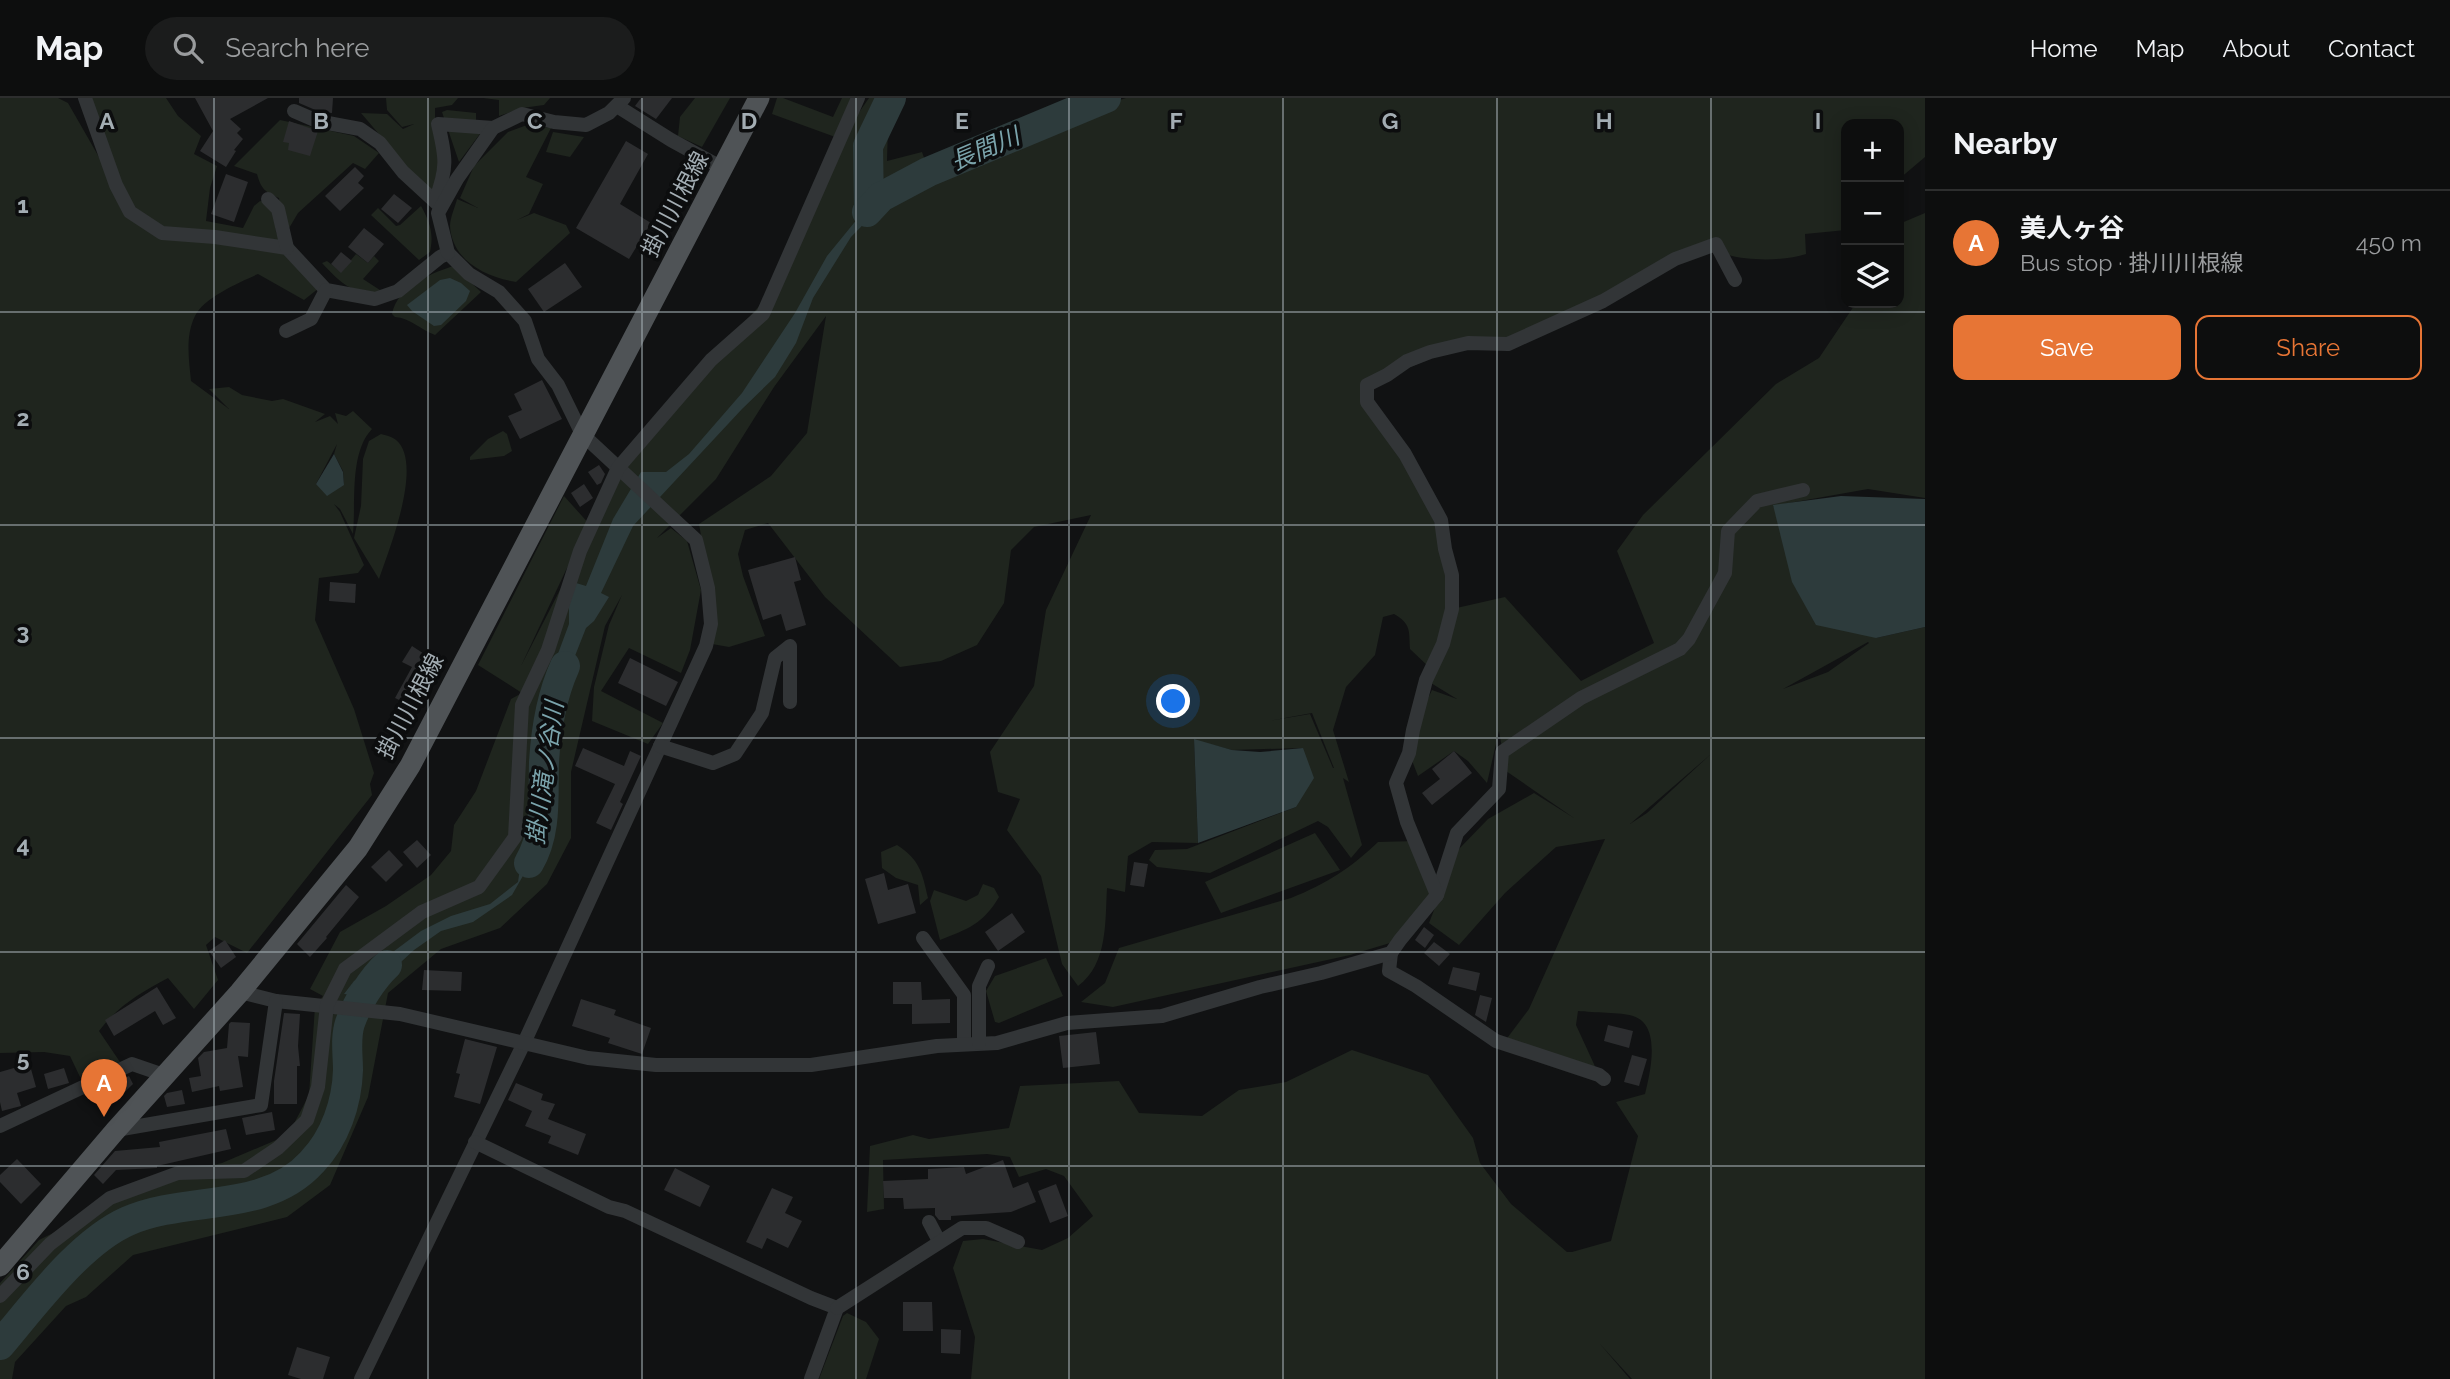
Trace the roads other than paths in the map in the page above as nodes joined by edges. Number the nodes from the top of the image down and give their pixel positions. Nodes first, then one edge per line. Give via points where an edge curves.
1 (85, 98) edge
2 (759, 98) edge
3 (858, 98) edge
4 (620, 102) edge
5 (294, 111) dead end
6 (493, 128) junction
7 (723, 169) junction
8 (268, 199) dead end
9 (438, 204) junction
10 (287, 248) junction
11 (448, 253) junction
12 (1735, 280) dead end
13 (326, 290) junction
14 (286, 331) dead end
15 (582, 434) junction
16 (618, 468) junction
17 (1803, 491) dead end
18 (790, 702) dead end
19 (660, 746) junction
20 (1437, 895) junction
21 (923, 938) dead end
22 (1391, 954) junction
23 (988, 965) dead end
24 (240, 992) junction
25 (276, 1001) junction
26 (332, 1006) junction
27 (524, 1043) junction
28 (972, 1043) junction
29 (164, 1075) junction
30 (1604, 1079) dead end
31 (0, 1126) edge
32 (115, 1131) junction
33 (475, 1142) junction
34 (929, 1222) dead end
35 (939, 1241) junction
36 (1018, 1242) dead end
37 (0, 1266) edge
38 (0, 1296) edge
39 (837, 1308) junction
40 (361, 1379) edge
41 (811, 1379) edge

1 - 10 street via 116,185 130,212 150,228
2 - 7 main road, 掛川川根線
3 - 16 street via 764,314 710,360
4 - 6 street via 586,125 522,114
4 - 7 street via 671,140
5 - 9 street via 317,121 360,129 380,142 403,172
6 - 9 street
6 - 9 street via 438,124 446,157
7 - 15 main road, 掛川川根線
8 - 10 street via 278,209
9 - 11 street
10 - 13 street
11 - 13 street via 398,291 375,299
11 - 15 street via 469,274 499,292 525,321 538,359 558,386
12 - 20 street via 1716,244 1675,259 1603,301 1508,344 1468,343 1430,352 1407,360 1367,385 1367,402 1405,454 1441,520 1452,575 1452,610 1443,644 1426,680 1409,753 1396,783
13 - 14 street via 311,319
15 - 16 street
15 - 24 main road, 掛川川根線 via 410,766 358,848
16 - 19 street via 696,540 708,588 711,624 706,646
16 - 26 street via 580,551 548,650 522,705 514,837 480,887 422,912 345,969
17 - 20 street via 1757,501 1728,530 1725,573 1680,649 1581,698 1503,752 1499,789 1457,833
18 - 19 street via 790,646 775,658 762,713 735,754 713,763
19 - 27 street
20 - 22 street
21 - 28 street via 964,995
22 - 28 street via 1162,1016 1067,1023 1010,1041
22 - 30 street via 1389,971 1496,1041
23 - 28 street via 979,986
24 - 25 street
24 - 29 main road, 掛川川根線
25 - 26 street
25 - 32 street via 261,1105
26 - 27 street via 400,1014
26 - 38 street via 318,1087 307,1120 278,1148 244,1171 178,1173 110,1198 50,1244
27 - 28 street via 589,1058 656,1065 811,1065
27 - 33 street
29 - 31 street via 132,1064
29 - 32 main road, 掛川川根線
32 - 37 main road, 掛川川根線
33 - 39 street
33 - 40 street
34 - 35 street
35 - 36 street via 962,1228 986,1228
35 - 39 street
39 - 41 street

